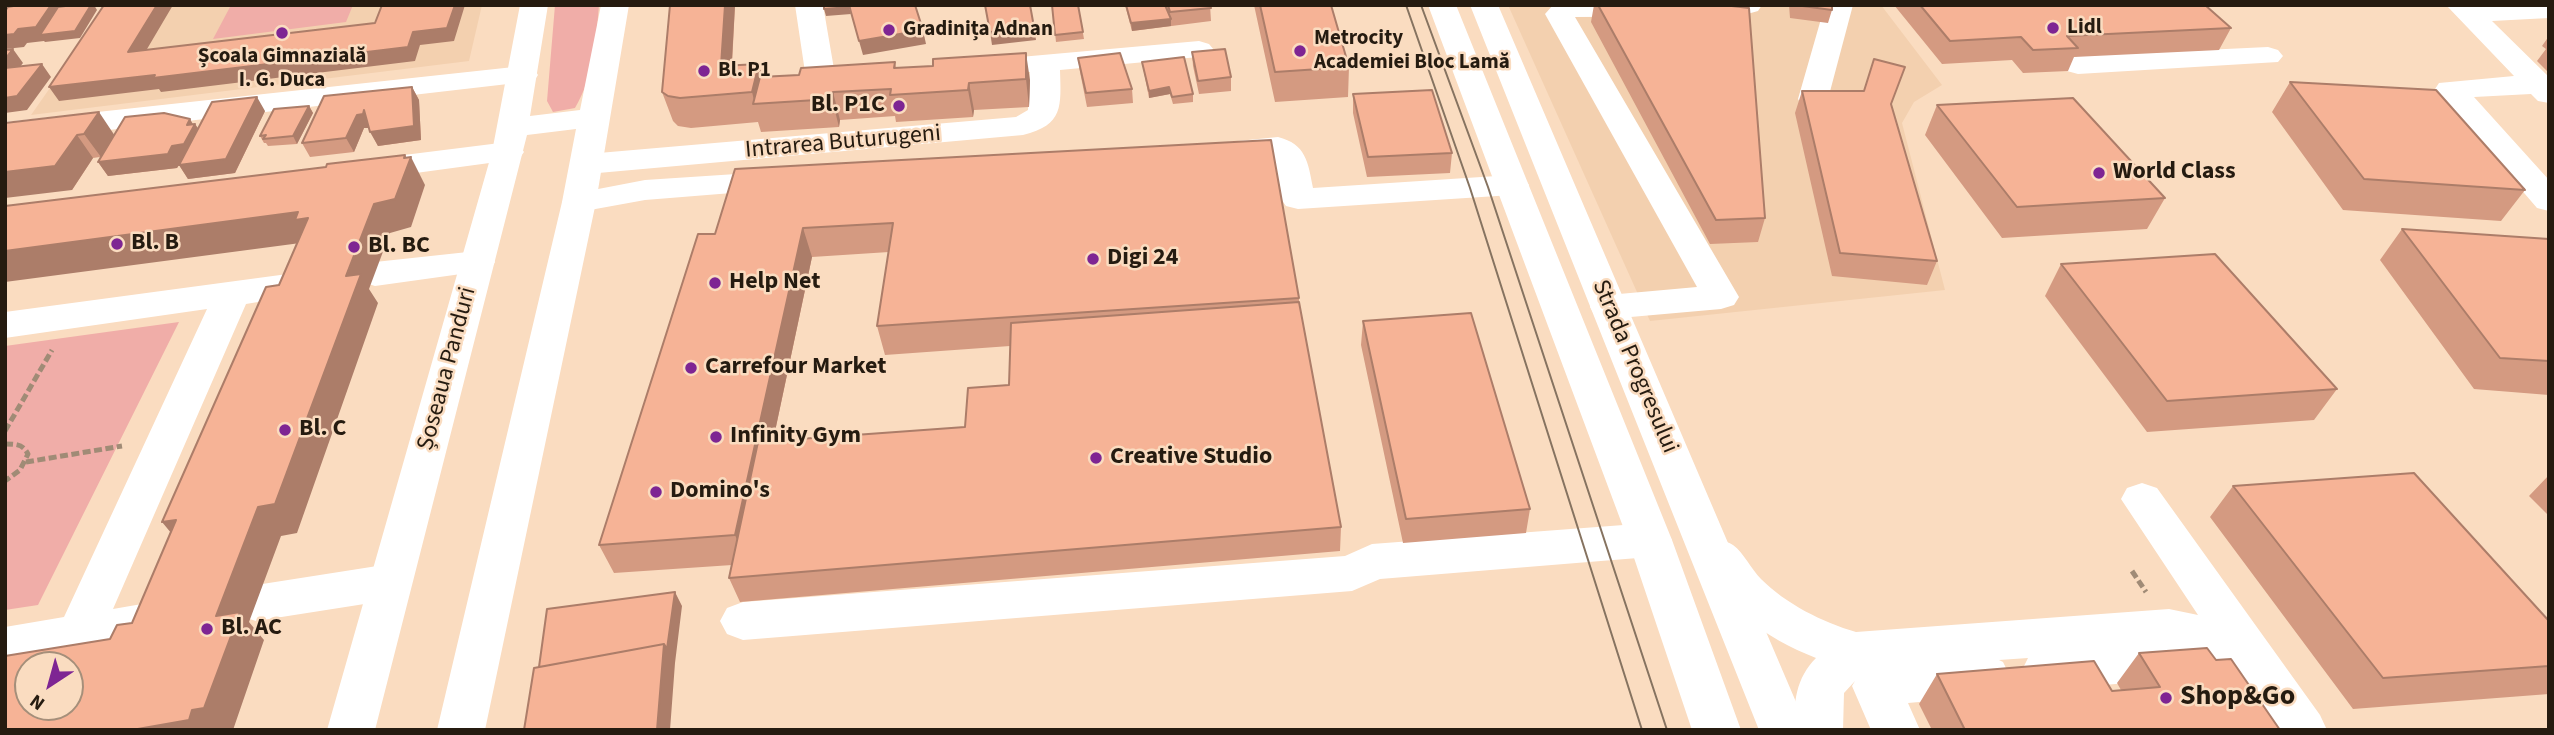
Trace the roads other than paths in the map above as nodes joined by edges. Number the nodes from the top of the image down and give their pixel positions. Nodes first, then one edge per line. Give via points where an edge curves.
1 (534, 5) edge
2 (615, 5) edge
3 (809, 5) edge
4 (1443, 5) edge
5 (1484, 5) edge
6 (1748, 5) edge
7 (1839, 5) edge
8 (2463, 9) edge
9 (2549, 10) edge
10 (1199, 50) edge
11 (2268, 56) dead end
12 (1045, 62) junction
13 (2078, 65) edge
14 (990, 67) edge
15 (894, 74) edge
16 (523, 75) junction
17 (2543, 89) edge
18 (1813, 99) edge
19 (595, 118) junction
20 (5, 132) edge
21 (511, 139) junction
22 (1195, 153) edge
23 (587, 164) junction
24 (331, 174) edge
25 (809, 180) edge
26 (1512, 185) junction
27 (2549, 201) edge
28 (579, 202) junction
29 (477, 262) junction
30 (375, 274) dead end
31 (310, 283) edge
32 (232, 294) junction
33 (1608, 307) junction
34 (1560, 309) junction
35 (5, 325) edge
36 (2142, 499) dead end
37 (1650, 540) junction
38 (1713, 553) junction
39 (390, 582) junction
40 (256, 603) dead end
41 (171, 618) edge
42 (743, 621) dead end
43 (79, 634) junction
44 (5, 647) edge
45 (1856, 652) junction
46 (351, 730) edge
47 (461, 730) edge
48 (1717, 730) edge
49 (1784, 730) edge
50 (1819, 730) edge
51 (1896, 730) edge
52 (2246, 730) edge
53 (2269, 730) edge
54 (2303, 730) edge

1 - 16 main road, Șoseaua Panduri
2 - 19 main road
3 - 15 main road via 820,72 826,78
4 - 26 main road, Strada Progresului
5 - 33 main road, Strada Progresului
6 - 33 main road via 1566,9 1559,14 1721,297
7 - 18 main road
8 - 9 main road
8 - 17 main road
10 - 12 main road
11 - 13 main road
12 - 14 main road
12 - 23 main road, Intrarea Buturugeni via 1042,115 1023,126
16 - 20 main road
16 - 21 main road, Șoseaua Panduri
17 - 27 main road via 2450,89
19 - 21 main road
19 - 23 main road
21 - 24 main road
21 - 29 main road, Șoseaua Panduri
22 - 26 main road via 1282,148 1290,155 1298,199
23 - 28 main road
25 - 28 main road via 645,190
26 - 34 main road, Strada Progresului
28 - 47 main road
29 - 30 main road
29 - 39 main road, Șoseaua Panduri
31 - 32 main road
32 - 35 main road
32 - 43 main road
33 - 34 main road
33 - 38 main road, Strada Progresului
34 - 37 main road, Strada Progresului
36 - 54 main road
37 - 42 main road via 1372,562 1352,573
37 - 48 main road, Strada Progresului
38 - 45 main road via 1751,598 1778,617 1828,644
38 - 49 main road, Strada Progresului
39 - 40 main road
39 - 46 main road, Șoseaua Panduri
41 - 43 main road
43 - 44 main road
45 - 50 main road via 1826,676 1816,700
45 - 53 main road via 2181,629 2208,643
51 - 52 main road via 1876,686 2197,657

